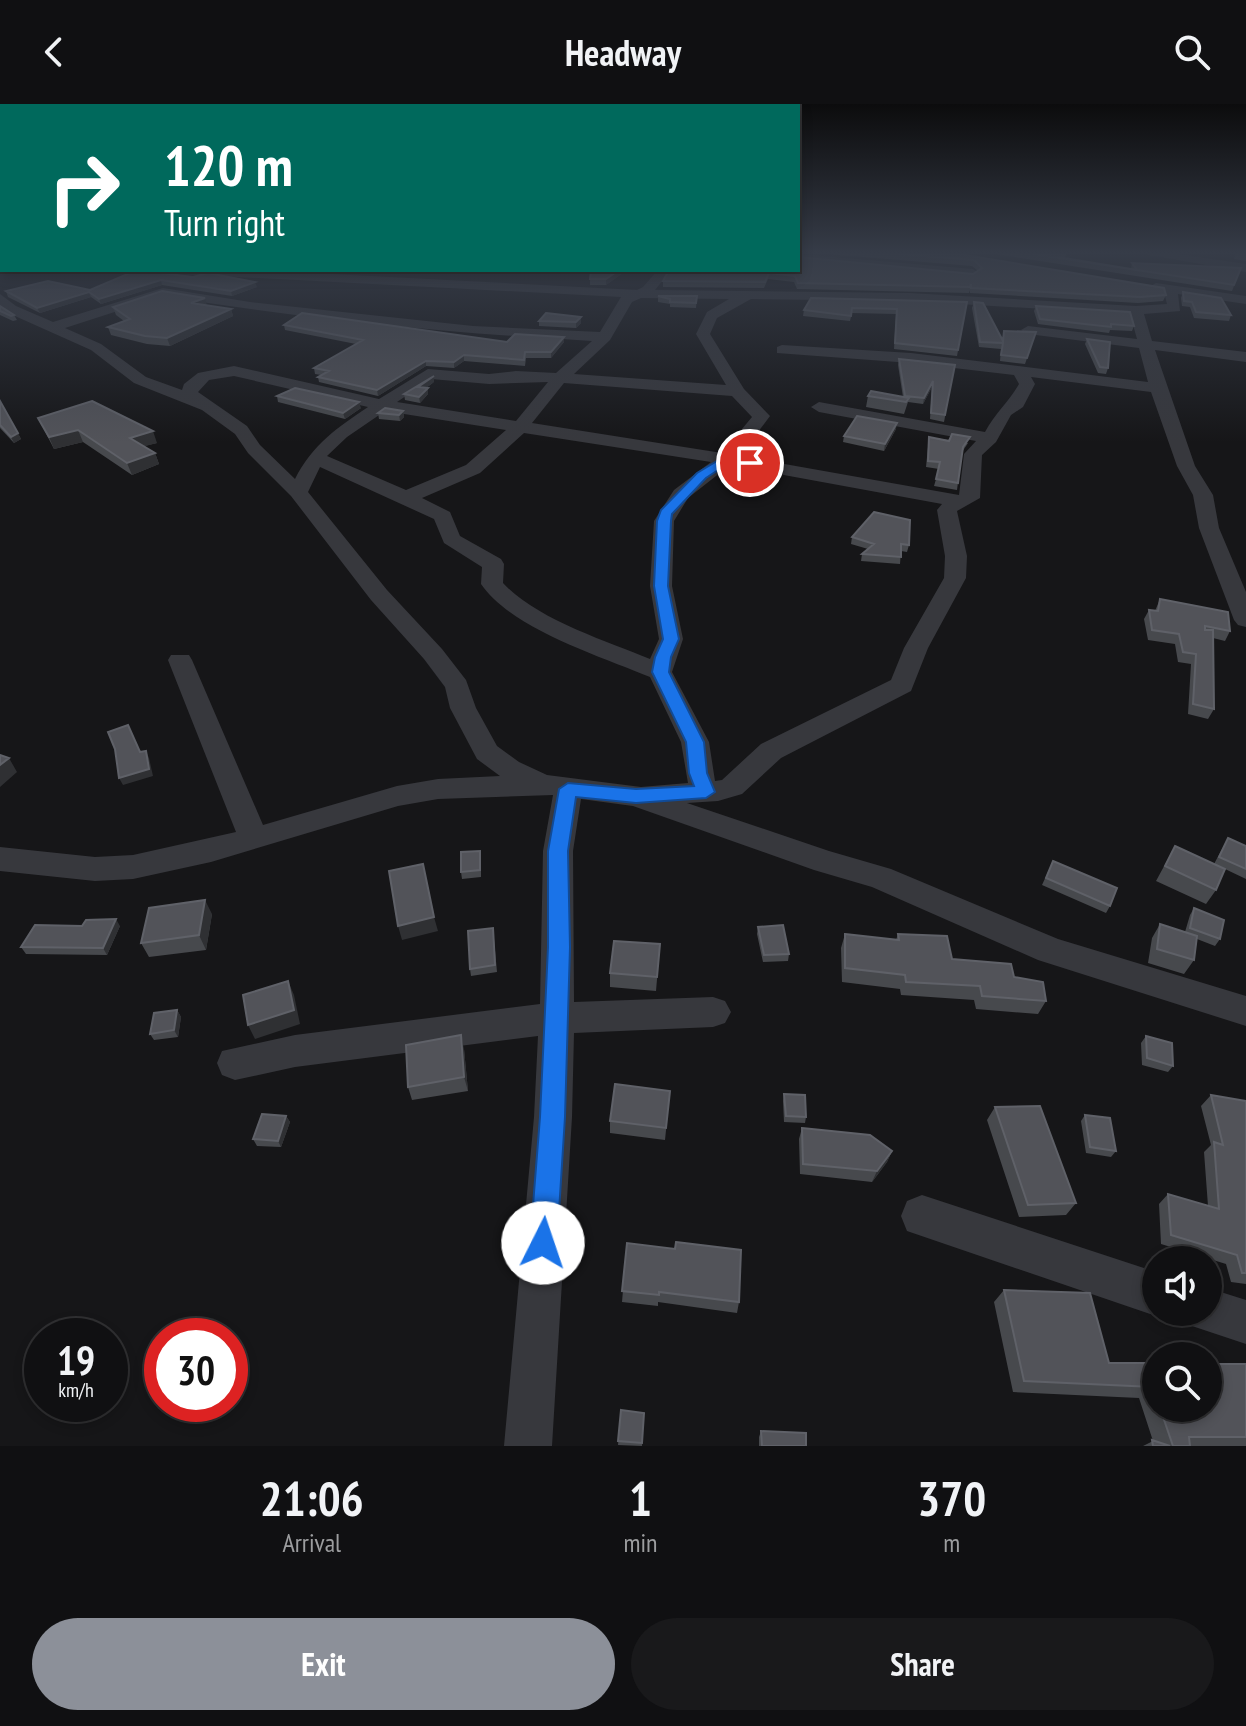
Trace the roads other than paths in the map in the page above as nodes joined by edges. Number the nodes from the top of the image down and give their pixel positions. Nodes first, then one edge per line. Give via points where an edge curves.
1 (26, 317) edge
2 (85, 317) edge
3 (349, 317) edge
4 (618, 317) edge
5 (712, 317) edge
6 (1138, 317) edge
7 (49, 328) junction
8 (1028, 330) edge
9 (605, 337) junction
10 (1147, 342) junction
11 (782, 350) dead end
12 (1246, 357) edge
13 (1019, 371) junction
14 (560, 378) junction
15 (1158, 388) junction
16 (737, 391) junction
17 (382, 405) junction
18 (208, 406) junction
19 (819, 407) dead end
20 (520, 427) junction
21 (990, 438) junction
22 (315, 458) junction
23 (727, 459) junction
24 (298, 492) junction
25 (407, 497) junction
26 (962, 502) junction
27 (1246, 620) edge
28 (180, 660) dead end
29 (660, 672) junction
30 (555, 786) junction
31 (706, 792) junction
32 (636, 796) junction
33 (254, 839) junction
34 (2, 866) edge
35 (1246, 1011) edge
36 (713, 1012) dead end
37 (554, 1018) junction
38 (235, 1063) dead end
39 (922, 1216) dead end
40 (1142, 1289) edge
41 (1222, 1314) edge
42 (1246, 1322) edge
43 (528, 1446) edge

1 - 7 street
2 - 7 street
3 - 9 street
4 - 9 street
5 - 16 street via 703,334
6 - 10 street
7 - 18 street via 96,347 140,380
8 - 10 street
9 - 14 street
10 - 12 street
10 - 15 street
11 - 13 street
13 - 15 street
13 - 21 street via 1027,384
14 - 16 street
14 - 17 street via 428,374
14 - 20 street
15 - 27 street via 1186,466 1203,495 1209,528
16 - 23 street via 761,416
17 - 18 street via 226,370 190,387 190,394
17 - 20 street
17 - 22 street
18 - 24 street via 241,430
19 - 21 street
20 - 23 street
20 - 25 street via 468,473
21 - 26 street via 973,454 973,492
22 - 24 street
22 - 25 street
23 - 26 street
23 - 29 street via 697,479 665,516 661,586 671,639
24 - 30 street via 457,686 487,752 509,769
25 - 29 street via 443,516 451,539 493,564 492,584 506,599
26 - 31 street via 947,510 955,578 902,685 771,751 732,787
28 - 33 street
29 - 31 street via 695,742
30 - 32 street
30 - 33 street via 419,792
30 - 37 street via 559,947
31 - 32 street
32 - 35 street via 880,877 1050,950
33 - 34 street via 164,863 112,870
36 - 37 street
37 - 38 street
37 - 43 street via 553,1117
39 - 40 street
41 - 42 street

